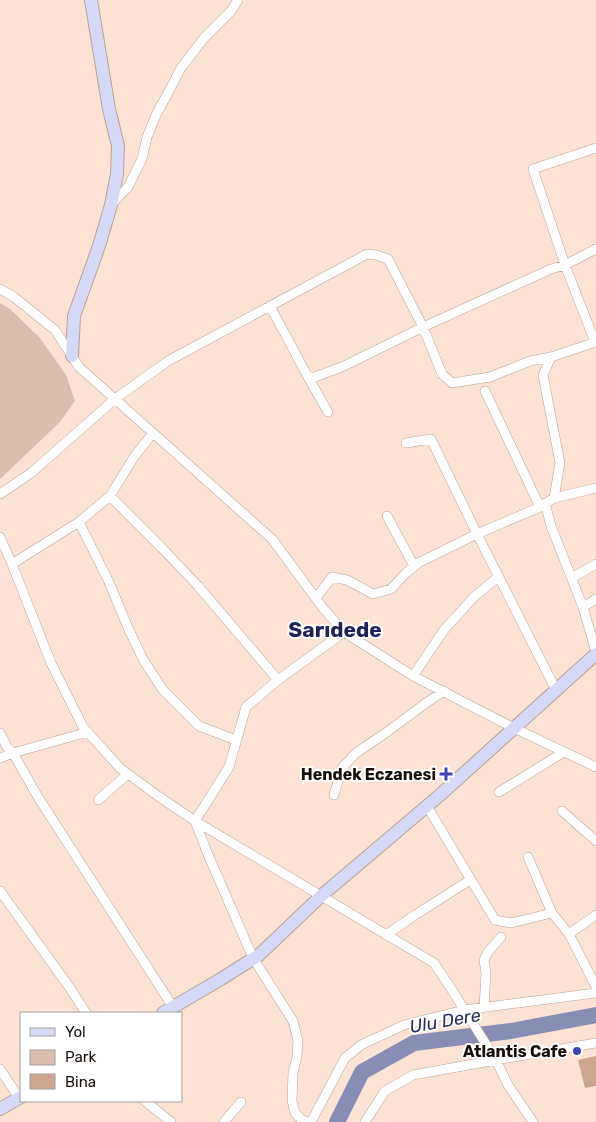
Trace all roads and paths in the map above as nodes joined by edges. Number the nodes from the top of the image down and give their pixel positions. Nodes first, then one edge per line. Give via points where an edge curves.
1 (92, 0) edge
2 (238, 0) edge
3 (596, 148) edge
4 (111, 205) junction
5 (596, 249) edge
6 (565, 265) junction
7 (0, 289) edge
8 (270, 306) junction
9 (423, 327) junction
10 (596, 342) edge
11 (72, 356) junction
12 (552, 357) junction
13 (308, 377) junction
14 (485, 391) dead end
15 (115, 399) junction
16 (328, 412) dead end
17 (153, 433) junction
18 (406, 443) dead end
19 (596, 488) edge
20 (0, 494) edge
21 (110, 496) junction
22 (554, 498) junction
23 (543, 505) junction
24 (387, 516) dead end
25 (79, 522) junction
26 (477, 534) junction
27 (0, 538) edge
28 (12, 564) junction
29 (596, 564) edge
30 (414, 566) junction
31 (498, 577) junction
32 (572, 578) junction
33 (316, 598) junction
34 (596, 599) edge
35 (583, 607) junction
36 (344, 632) junction
37 (596, 653) edge
38 (413, 676) junction
39 (278, 680) junction
40 (556, 690) junction
41 (444, 691) junction
42 (514, 728) junction
43 (88, 732) junction
44 (0, 733) edge
45 (236, 740) junction
46 (12, 752) junction
47 (564, 752) junction
48 (0, 758) edge
49 (596, 767) edge
50 (128, 774) junction
51 (499, 792) dead end
52 (334, 795) dead end
53 (98, 800) dead end
54 (427, 806) junction
55 (562, 812) dead end
56 (195, 821) junction
57 (596, 841) edge
58 (528, 857) dead end
59 (470, 880) junction
60 (0, 891) edge
61 (321, 896) junction
62 (552, 912) junction
63 (596, 915) edge
64 (569, 934) junction
65 (386, 935) junction
66 (501, 937) dead end
67 (254, 958) junction
68 (596, 987) edge
69 (596, 993) edge
70 (484, 1007) junction
71 (168, 1010) edge
72 (464, 1010) junction
73 (85, 1012) edge
74 (596, 1043) edge
75 (496, 1060) junction
76 (0, 1070) edge
77 (20, 1098) edge
78 (146, 1102) edge
79 (241, 1102) dead end
80 (0, 1110) edge
81 (171, 1122) edge
82 (224, 1122) edge
83 (307, 1122) edge
84 (311, 1122) edge
85 (365, 1122) edge
86 (533, 1122) edge

1 - 4 main road via 118,146
2 - 4 street via 181,68 157,113 142,159 128,187
3 - 6 street via 533,169
4 - 11 main road via 74,316
5 - 6 street
6 - 9 street
6 - 10 street
7 - 11 street via 55,330
8 - 9 street via 367,254 376,255 388,259
8 - 13 street
8 - 15 street via 168,361
9 - 12 street via 442,374 452,383 490,377 530,361
9 - 13 street via 344,366
10 - 12 street
11 - 15 street via 79,367
12 - 22 street via 543,375 560,463
13 - 16 street
14 - 23 street
15 - 17 street
15 - 20 street via 31,473
17 - 21 street
17 - 33 street via 272,539
18 - 26 street via 431,439
19 - 22 street
21 - 25 street
21 - 39 street via 198,586
22 - 23 street
23 - 26 street
23 - 32 street
24 - 30 street
25 - 28 street
25 - 45 street via 144,661 163,690 200,726
26 - 30 street
26 - 31 street
27 - 28 street
28 - 43 street via 51,663
29 - 32 street
30 - 33 street via 391,589 373,594 347,580 332,577
31 - 38 street via 474,597 444,630
31 - 40 street
32 - 35 street
33 - 36 street
34 - 35 street
35 - 37 street
36 - 38 street
36 - 39 street
37 - 40 main road
38 - 41 street
39 - 45 street via 246,708
40 - 42 main road
41 - 42 street
41 - 52 street via 356,753 342,768
42 - 47 street
42 - 54 main road
43 - 46 street
43 - 50 street
44 - 46 street
45 - 56 street via 229,767
46 - 48 street
46 - 71 street
47 - 49 street
47 - 51 street
50 - 53 street
50 - 56 street
54 - 59 street
54 - 61 main road
55 - 57 street
56 - 61 street
56 - 67 street
58 - 62 street
59 - 62 street via 495,920 512,924
59 - 65 street
60 - 73 street
61 - 65 street
61 - 67 main road
62 - 64 street
63 - 64 street
64 - 68 street
65 - 72 street via 434,963
66 - 70 street via 484,960
67 - 71 main road
67 - 83 street via 294,1021 298,1041 292,1101 295,1113
69 - 70 street
70 - 72 street
72 - 75 street
72 - 84 street via 404,1025 361,1045 345,1058
74 - 75 street
75 - 85 street via 412,1076 384,1091
75 - 86 street via 508,1085
76 - 77 street
77 - 80 main road
78 - 81 street
79 - 82 street

